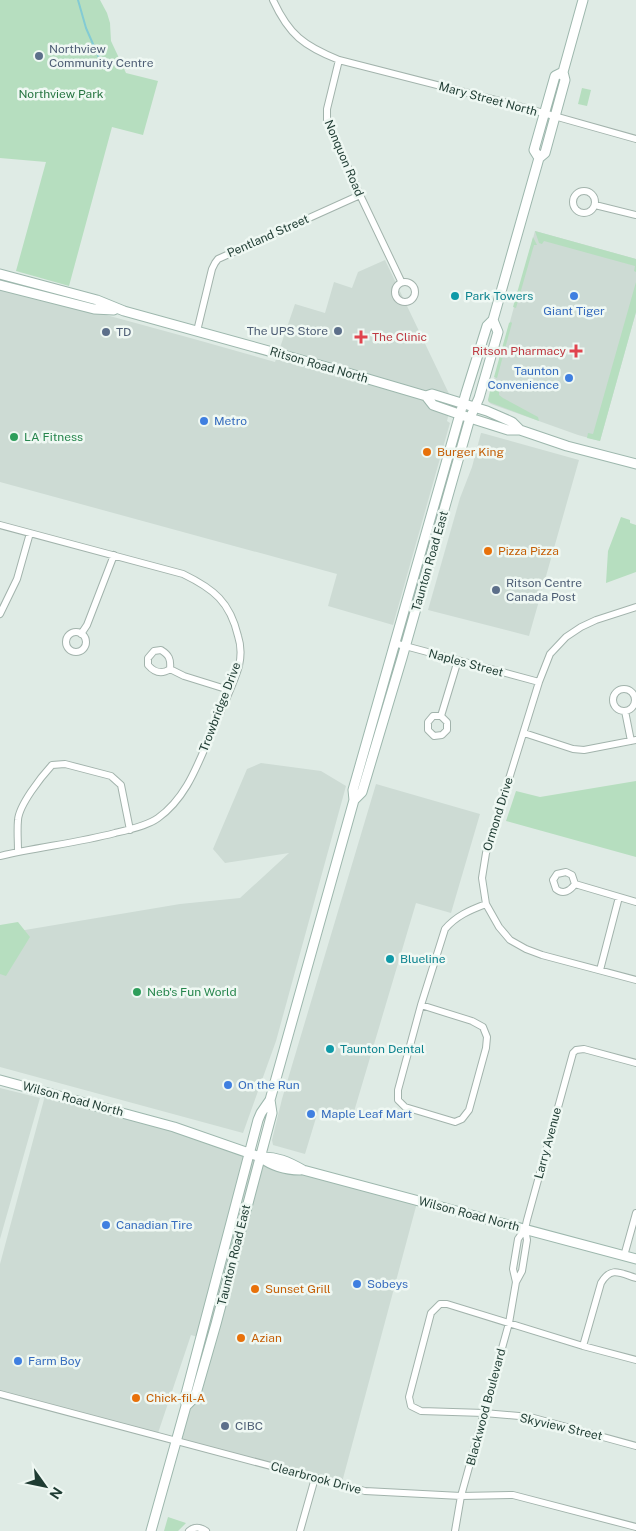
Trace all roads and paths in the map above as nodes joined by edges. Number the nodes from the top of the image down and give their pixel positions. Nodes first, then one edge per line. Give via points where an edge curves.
1 (273, 0) edge
2 (583, 0) edge
3 (339, 60) junction
4 (563, 72) junction
5 (544, 114) junction
6 (555, 117) junction
7 (636, 139) edge
8 (539, 158) junction
9 (360, 195) junction
10 (595, 205) dead end
11 (636, 215) edge
12 (0, 274) edge
13 (401, 281) dead end
14 (0, 285) edge
15 (124, 311) junction
16 (493, 320) junction
17 (197, 331) junction
18 (426, 396) junction
19 (463, 403) junction
20 (475, 408) junction
21 (460, 415) junction
22 (470, 418) junction
23 (520, 430) junction
24 (636, 464) edge
25 (0, 525) edge
26 (30, 533) junction
27 (114, 555) junction
28 (636, 608) edge
29 (0, 614) edge
30 (81, 634) dead end
31 (394, 643) junction
32 (405, 646) junction
33 (458, 660) junction
34 (170, 669) dead end
35 (539, 682) junction
36 (229, 690) junction
37 (625, 711) dead end
38 (442, 716) dead end
39 (524, 733) junction
40 (634, 740) edge
41 (354, 800) junction
42 (130, 830) junction
43 (18, 852) junction
44 (0, 856) edge
45 (575, 884) dead end
46 (619, 897) junction
47 (636, 902) edge
48 (486, 904) junction
49 (600, 970) junction
50 (636, 980) edge
51 (421, 1005) junction
52 (636, 1063) edge
53 (0, 1080) edge
54 (270, 1100) junction
55 (249, 1154) junction
56 (260, 1158) junction
57 (636, 1213) edge
58 (525, 1229) junction
59 (624, 1256) junction
60 (636, 1259) edge
61 (636, 1278) edge
62 (509, 1322) junction
63 (583, 1346) junction
64 (636, 1360) edge
65 (0, 1394) edge
66 (186, 1406) junction
67 (484, 1413) junction
68 (176, 1441) junction
69 (636, 1446) edge
70 (315, 1478) junction
71 (462, 1496) junction
72 (636, 1527) edge
73 (151, 1531) edge
74 (189, 1531) edge
75 (206, 1531) edge
76 (300, 1531) edge
77 (455, 1531) edge

1 - 3 street via 296,36
2 - 4 main road, Taunton Road East
3 - 5 street, Mary Street North
3 - 9 street, Nonquon Road via 326,115
4 - 5 main road, Taunton Road East via 555,76
4 - 6 main road, Taunton Road East via 565,80
5 - 6 street, Mary Street North
5 - 8 main road, Taunton Road East via 534,150
6 - 7 street, Mary Street North
6 - 8 main road, Taunton Road East via 545,153
8 - 16 main road, Taunton Road East
9 - 13 street, Nonquon Road
9 - 17 street, Pentland Street via 218,259 212,269
10 - 11 street
12 - 15 main road, Ritson Road North via 97,300
14 - 15 main road, Ritson Road North via 94,308
15 - 17 main road, Ritson Road North
16 - 19 main road, Taunton Road East via 487,326
16 - 20 main road, Taunton Road East via 498,332
17 - 18 main road, Ritson Road North
18 - 19 main road, Ritson Road North via 432,394
18 - 21 main road, Ritson Road North via 433,405
19 - 20 main road, Ritson Road North
19 - 21 main road, Taunton Road East
20 - 22 main road, Taunton Road East
20 - 23 main road, Ritson Road North via 512,422
21 - 22 main road, Ritson Road North
21 - 31 main road, Taunton Road East
22 - 23 main road, Ritson Road North via 508,430
22 - 32 main road, Taunton Road East
23 - 24 main road, Ritson Road North
25 - 26 street, Trowbridge Drive
26 - 27 street, Trowbridge Drive
26 - 29 street via 17,579
27 - 30 street
27 - 36 street, Trowbridge Drive via 183,574 217,595 229,609 240,642 239,664
28 - 35 street, Ormond Drive via 596,620 566,637 550,654
31 - 32 street, Naples Street
31 - 41 main road, Taunton Road East via 353,790
32 - 33 street, Naples Street
32 - 41 main road, Taunton Road East via 362,792
33 - 35 street, Naples Street
33 - 38 street
34 - 36 street
35 - 39 street, Ormond Drive
36 - 42 street, Trowbridge Drive via 194,774 179,799 157,819
37 - 40 street
39 - 40 street via 584,750
39 - 48 street, Ormond Drive via 486,852 482,878
41 - 54 main road, Taunton Road East
42 - 43 street, Trowbridge Drive
42 - 43 street via 121,785 111,776 65,764 52,765 24,803 18,818
43 - 44 street, Trowbridge Drive
45 - 46 street
46 - 47 street
46 - 49 street
48 - 49 street, Ormond Drive via 510,940 526,949
48 - 51 street via 461,915 445,929
49 - 50 street, Ormond Drive
51 - 51 street via 398,1100 405,1107 454,1122 470,1110 487,1037 483,1027 472,1021
52 - 58 street, Larry Avenue via 584,1049 576,1050 571,1056
53 - 55 main road, Wilson Road North via 174,1127
54 - 55 main road, Taunton Road East via 260,1114
54 - 56 main road, Taunton Road East via 272,1113
55 - 56 main road, Wilson Road North
55 - 66 main road, Taunton Road East via 186,1394
56 - 58 main road, Wilson Road North via 271,1156 303,1170
56 - 66 main road, Taunton Road East via 216,1324 194,1396
57 - 59 street
58 - 59 main road, Wilson Road North
58 - 62 street, Blackwood Boulevard via 518,1239 514,1269 516,1282
59 - 60 main road, Wilson Road North
61 - 63 street via 617,1272 606,1276
62 - 63 street
62 - 67 street, Blackwood Boulevard
62 - 67 street, Skyview Street via 447,1304 440,1304 431,1313 409,1397 411,1406 422,1411
63 - 64 street
65 - 68 street, Clearbrook Drive
66 - 68 main road, Taunton Road East
67 - 69 street, Skyview Street via 530,1417
67 - 71 street, Blackwood Boulevard
68 - 70 street, Clearbrook Drive
68 - 73 main road, Taunton Road East
70 - 71 street, Clearbrook Drive via 365,1491
70 - 76 street
71 - 72 street, Clearbrook Drive via 513,1495
71 - 77 street, Blackwood Boulevard
74 - 75 street via 198,1527

